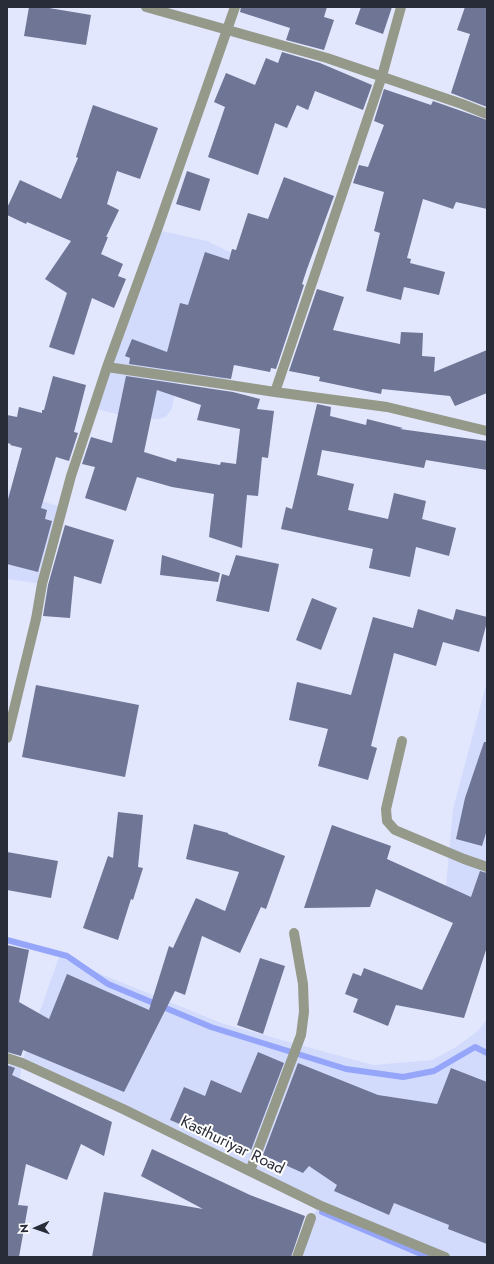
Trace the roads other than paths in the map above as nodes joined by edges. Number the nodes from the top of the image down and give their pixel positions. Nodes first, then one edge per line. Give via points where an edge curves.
1 (146, 7) edge
2 (235, 7) edge
3 (401, 7) edge
4 (226, 31) junction
5 (382, 76) junction
6 (487, 114) edge
7 (107, 367) junction
8 (274, 392) junction
9 (487, 430) edge
10 (7, 738) edge
11 (402, 740) dead end
12 (487, 867) edge
13 (294, 933) dead end
14 (7, 1058) edge
15 (250, 1171) junction
16 (312, 1218) dead end
17 (297, 1257) edge
18 (445, 1257) edge

1 - 4 street
2 - 4 street
3 - 5 street
4 - 5 street via 313,54
4 - 7 street via 158,230
5 - 6 street
5 - 8 street
7 - 8 street
7 - 10 street via 71,476 44,576
8 - 9 street via 387,407
11 - 12 street via 386,809 387,821 395,830
13 - 15 street via 303,984 304,1012 301,1034
14 - 15 street, Kasthuriyar Road via 22,1062
15 - 18 street, Kasthuriyar Road via 319,1205
16 - 17 street

